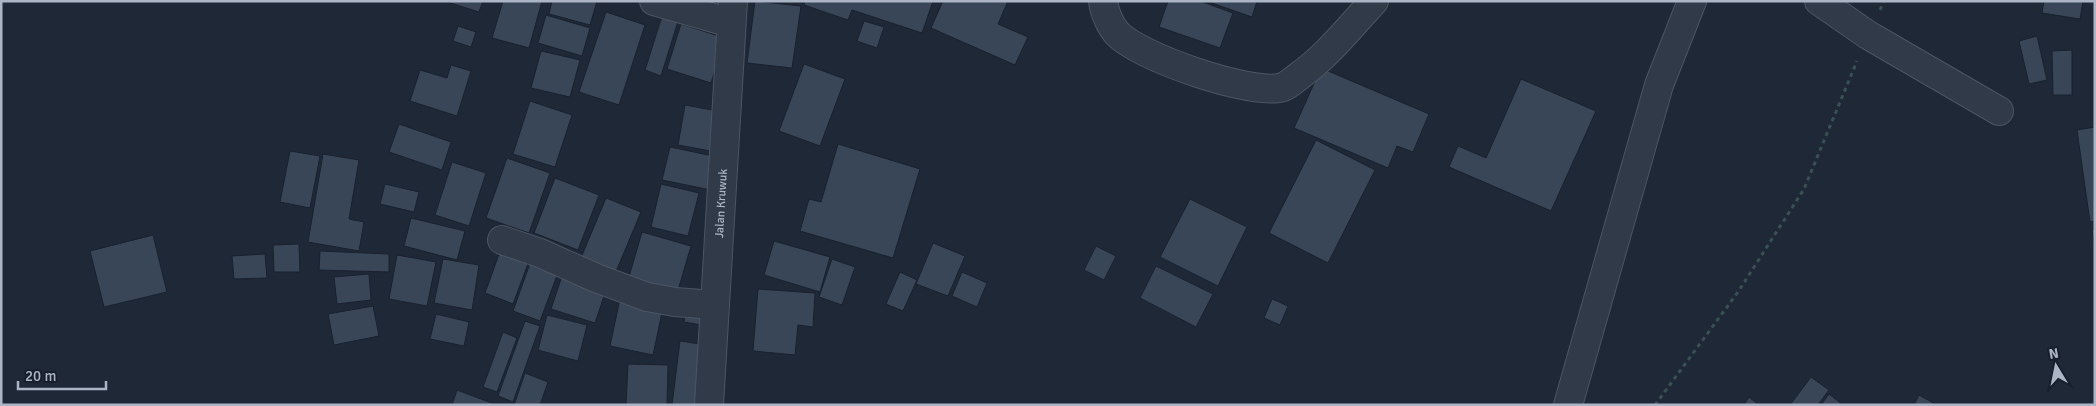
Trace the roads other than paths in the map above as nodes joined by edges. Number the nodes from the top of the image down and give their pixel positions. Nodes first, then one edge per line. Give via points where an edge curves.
1 (654, 1) edge
2 (1103, 1) edge
3 (1374, 1) edge
4 (1692, 1) edge
5 (1818, 1) edge
6 (732, 12) edge
7 (1999, 111) dead end
8 (502, 240) dead end
9 (715, 305) junction
10 (709, 405) edge
11 (1568, 405) edge

1 - 6 street
2 - 3 street via 1116,33 1134,47 1182,68 1272,89 1284,87 1315,65
4 - 11 street via 1658,85
5 - 7 street via 1868,35
6 - 9 street, Jalan Kruwuk
8 - 9 street via 647,297
9 - 10 street, Jalan Kruwuk

